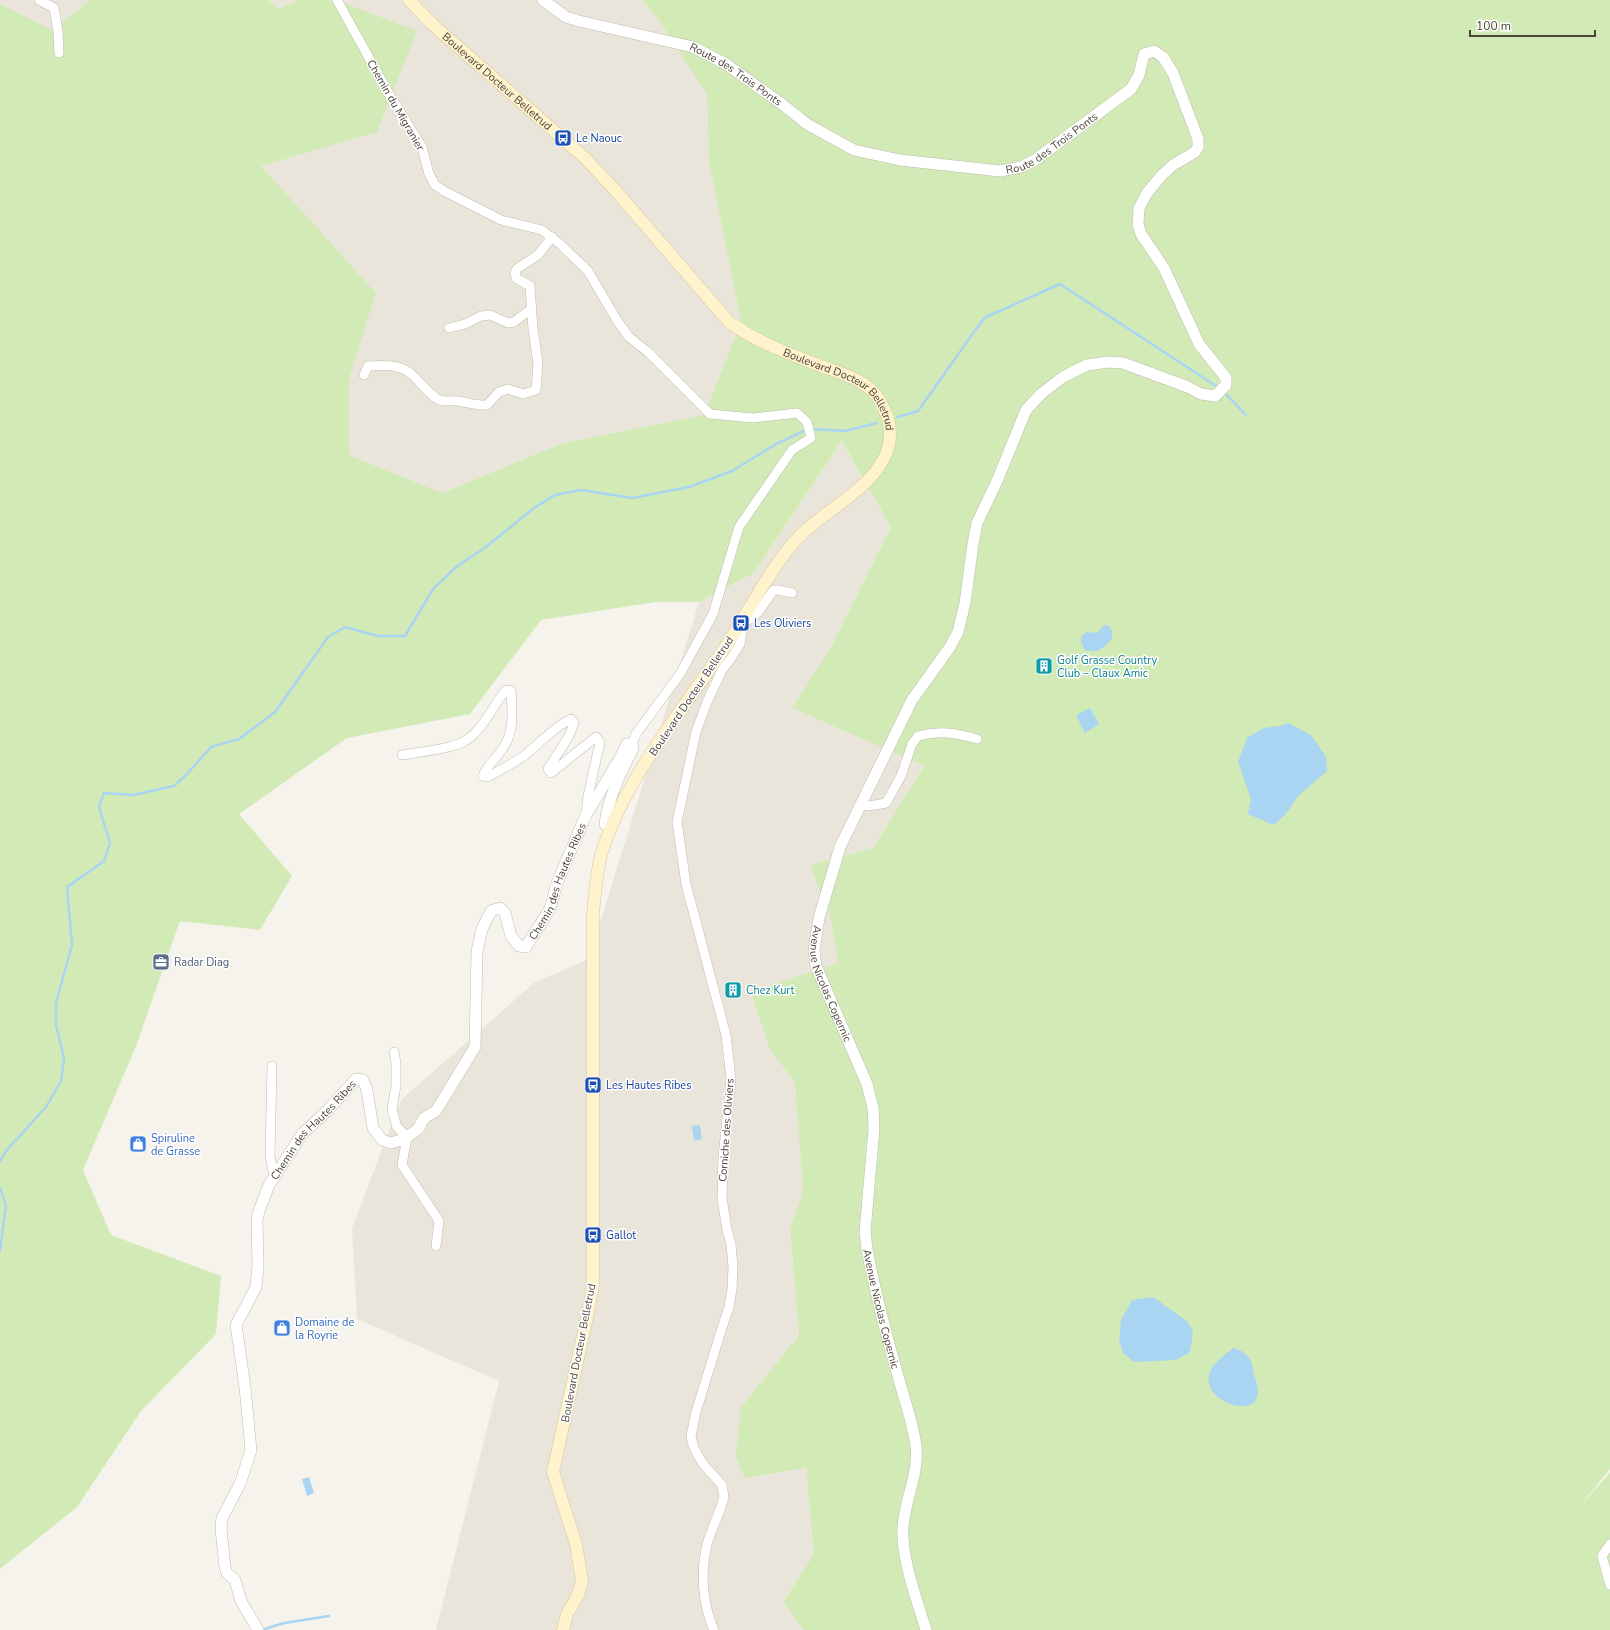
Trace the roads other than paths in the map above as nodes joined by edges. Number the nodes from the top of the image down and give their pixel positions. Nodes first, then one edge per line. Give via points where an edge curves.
1 (39, 0) edge
2 (337, 0) edge
3 (409, 0) edge
4 (543, 0) edge
5 (59, 53) dead end
6 (552, 237) junction
7 (531, 309) junction
8 (449, 328) dead end
9 (364, 375) dead end
10 (1216, 395) joint
11 (792, 593) dead end
12 (740, 622) junction
13 (977, 739) dead end
14 (632, 744) junction
15 (402, 754) dead end
16 (860, 804) junction
17 (586, 816) junction
18 (611, 828) junction
19 (394, 1052) dead end
20 (272, 1066) dead end
21 (407, 1137) junction
22 (274, 1176) junction
23 (436, 1246) dead end
24 (1610, 1544) edge
25 (1610, 1585) edge
26 (258, 1630) edge
27 (563, 1630) edge
28 (714, 1630) edge
29 (926, 1630) edge

1 - 5 street via 54,8
2 - 6 street, Chemin du Migranier via 389,94 422,146 429,174 435,185 501,220 542,230
3 - 12 main road, Boulevard Docteur Belletrud via 432,24 586,159 729,322 769,346 866,385 884,410 889,424 889,444 875,472 796,539 766,579
4 - 10 street, Route des Trois Ponts via 566,17 579,22 694,47 726,64 807,124 854,150 900,160 1000,171 1022,167 1035,160 1131,90 1139,74 1144,54 1154,51 1163,58 1172,73 1197,135 1198,147 1195,152 1173,165 1147,193 1138,208 1138,224 1145,240 1164,268 1199,344 1226,378 1226,385
6 - 7 street via 538,255 515,272 516,278 530,286
6 - 14 street, Chemin du Migranier via 588,271 629,337 648,352 710,414 753,418 797,412 807,422 811,438 792,450 739,527 713,614 680,674 636,734
7 - 8 street via 514,322 508,323 490,315
7 - 9 street via 538,364 536,390 523,394 508,389 499,392 487,405 477,406 456,400 437,400 408,371 395,367 368,366
10 - 16 street, Avenue Nicolas Copernic via 1201,394 1123,363 1108,362 1087,365 1063,377 1026,410 977,523 958,632 912,700
11 - 12 street via 774,590 751,620
12 - 18 main road, Boulevard Docteur Belletrud via 632,784
12 - 28 street, Corniche des Oliviers via 740,644 722,670 696,732 677,822 686,884 726,1035 731,1078 722,1198 734,1267 732,1289 691,1436 697,1454 724,1491 708,1541 703,1568 704,1590
13 - 16 street via 954,732 918,736 886,803 869,806
14 - 17 street, Chemin des Hautes Ribes via 627,744 623,750
14 - 18 street via 633,748 606,812 605,824
15 - 17 street via 463,743 483,723 506,690 511,691 510,737 483,776 488,777 524,756 546,736 571,719 574,723 569,736 548,769 551,773 596,737 600,742
16 - 29 street, Avenue Nicolas Copernic via 840,847 829,881 815,936 814,955 816,966 867,1084 874,1108 865,1232 891,1349 913,1427 917,1459 908,1497 903,1538 907,1564
17 - 21 street, Chemin des Hautes Ribes via 557,883 550,909 526,946 519,946 511,936 505,913 500,908 491,911 482,929 477,951 475,1047 436,1111 424,1118 418,1129
18 - 27 main road, Boulevard Docteur Belletrud via 598,872 593,914 593,1284 553,1472 576,1544 582,1576 578,1595 567,1614
19 - 21 street via 396,1086 392,1110 397,1127
20 - 22 street via 270,1156
21 - 22 street, Chemin des Hautes Ribes via 392,1143 382,1140 373,1128 363,1080 356,1079 303,1133
21 - 23 street via 402,1165 439,1221
22 - 26 street, Chemin des Hautes Ribes via 256,1220 256,1287 236,1325 251,1450 240,1484 222,1518 221,1529 227,1573 235,1580 241,1601
24 - 25 street via 1602,1556

